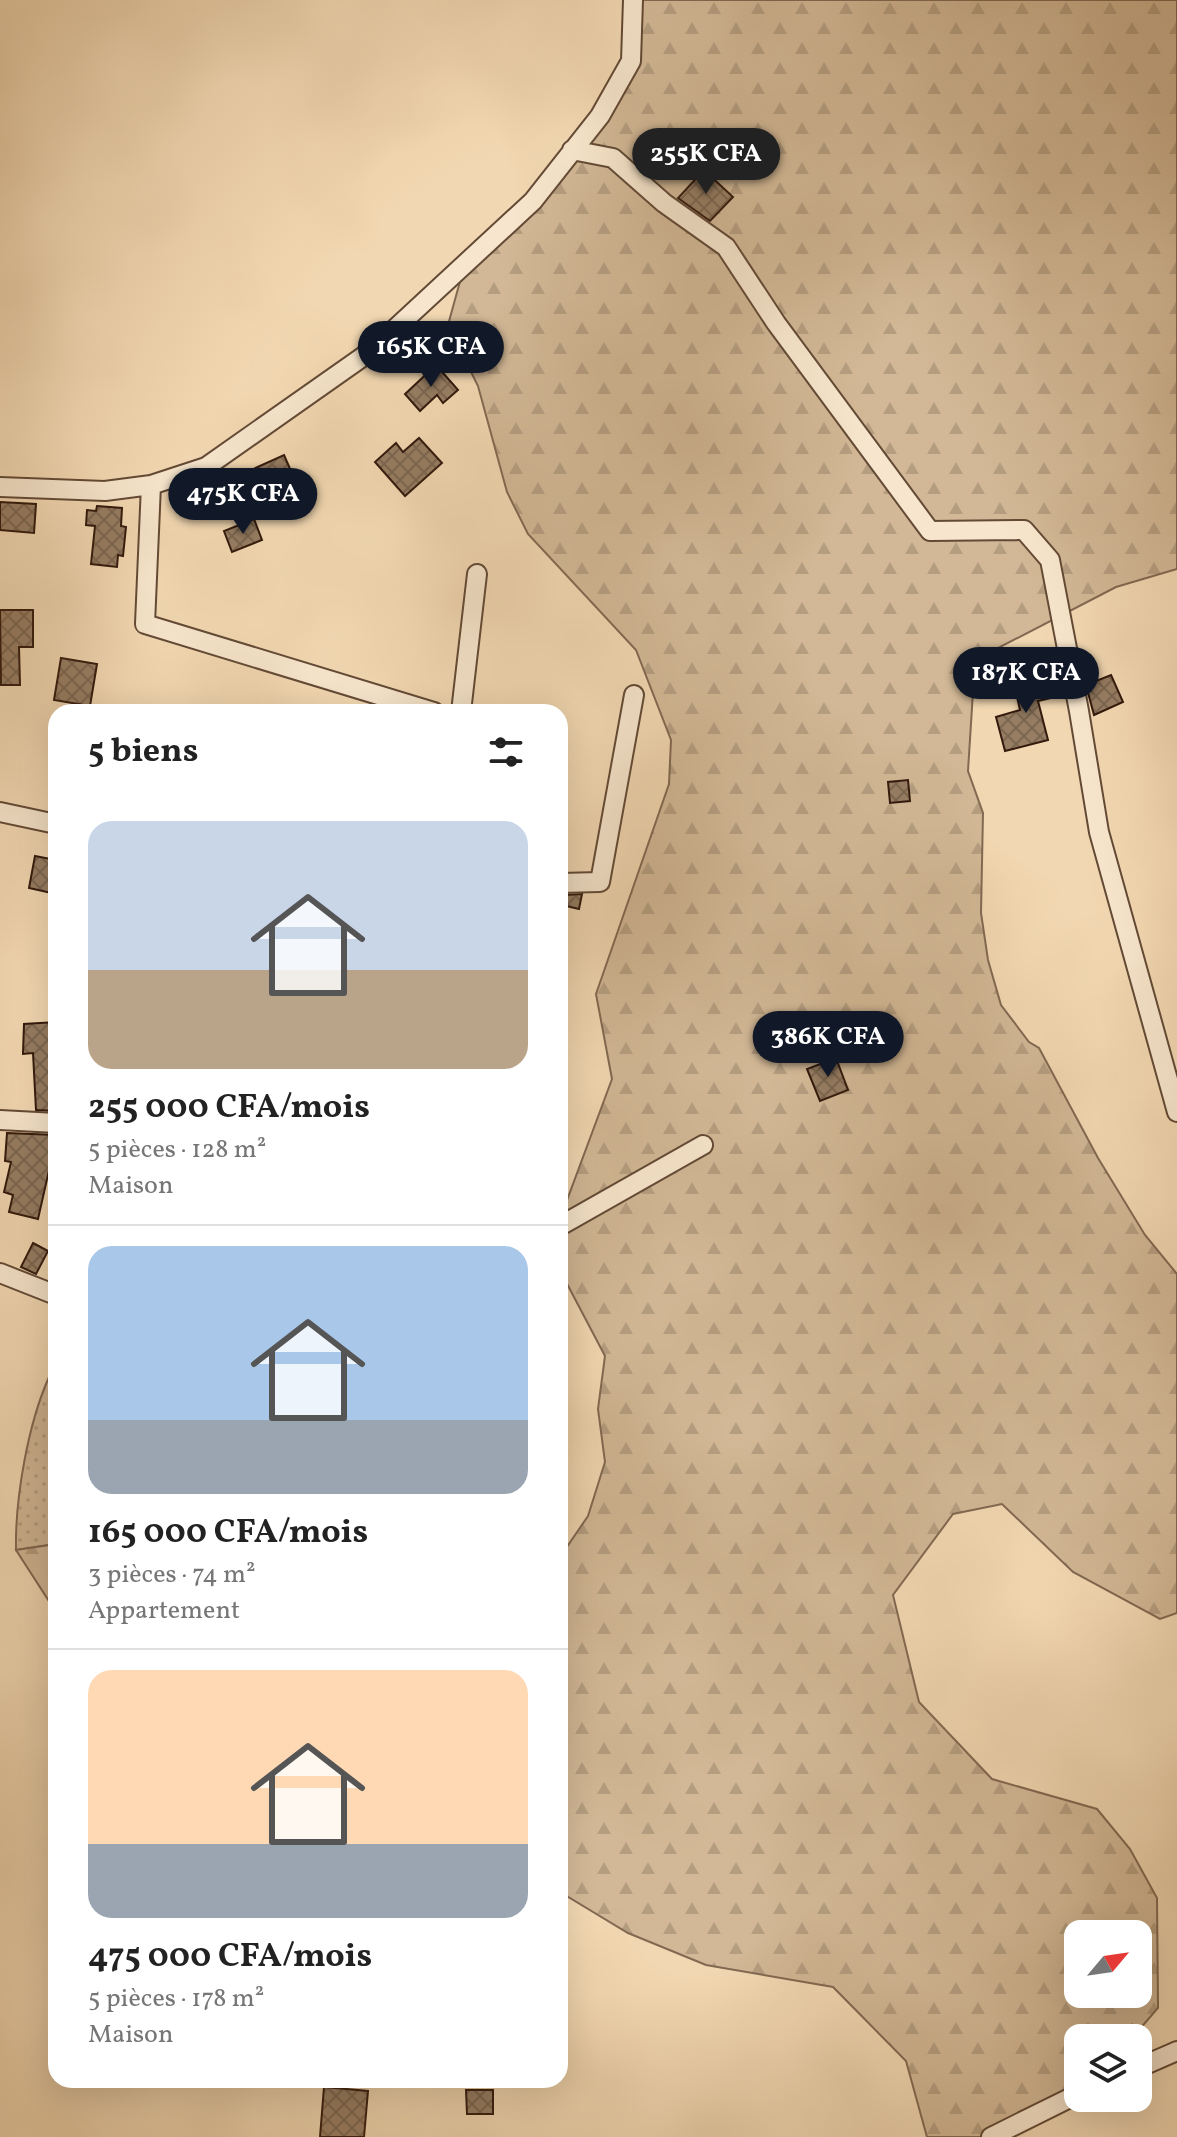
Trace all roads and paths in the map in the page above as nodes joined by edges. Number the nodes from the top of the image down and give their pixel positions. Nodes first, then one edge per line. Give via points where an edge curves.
1 (633, 0) edge
2 (572, 150) junction
3 (151, 485) junction
4 (0, 487) edge
5 (477, 574) dead end
6 (634, 695) dead end
7 (408, 704) edge
8 (462, 704) edge
9 (0, 812) edge
10 (48, 822) edge
11 (568, 883) edge
12 (1177, 1112) edge
13 (0, 1120) edge
14 (48, 1123) edge
15 (703, 1145) dead end
16 (568, 1221) edge
17 (0, 1273) edge
18 (48, 1292) edge
19 (1177, 2051) edge
20 (1152, 2062) edge
21 (1064, 2101) edge
22 (991, 2137) edge

1 - 2 street via 631,61 600,116
2 - 3 street via 533,201 371,351 206,467
2 - 12 street via 613,158 726,247 930,531 1024,530 1050,560 1099,832
3 - 4 street via 105,491
3 - 7 street via 145,624
5 - 8 street
6 - 11 street via 600,882
9 - 10 street
13 - 14 street
15 - 16 street
17 - 18 street
19 - 20 street
21 - 22 street

